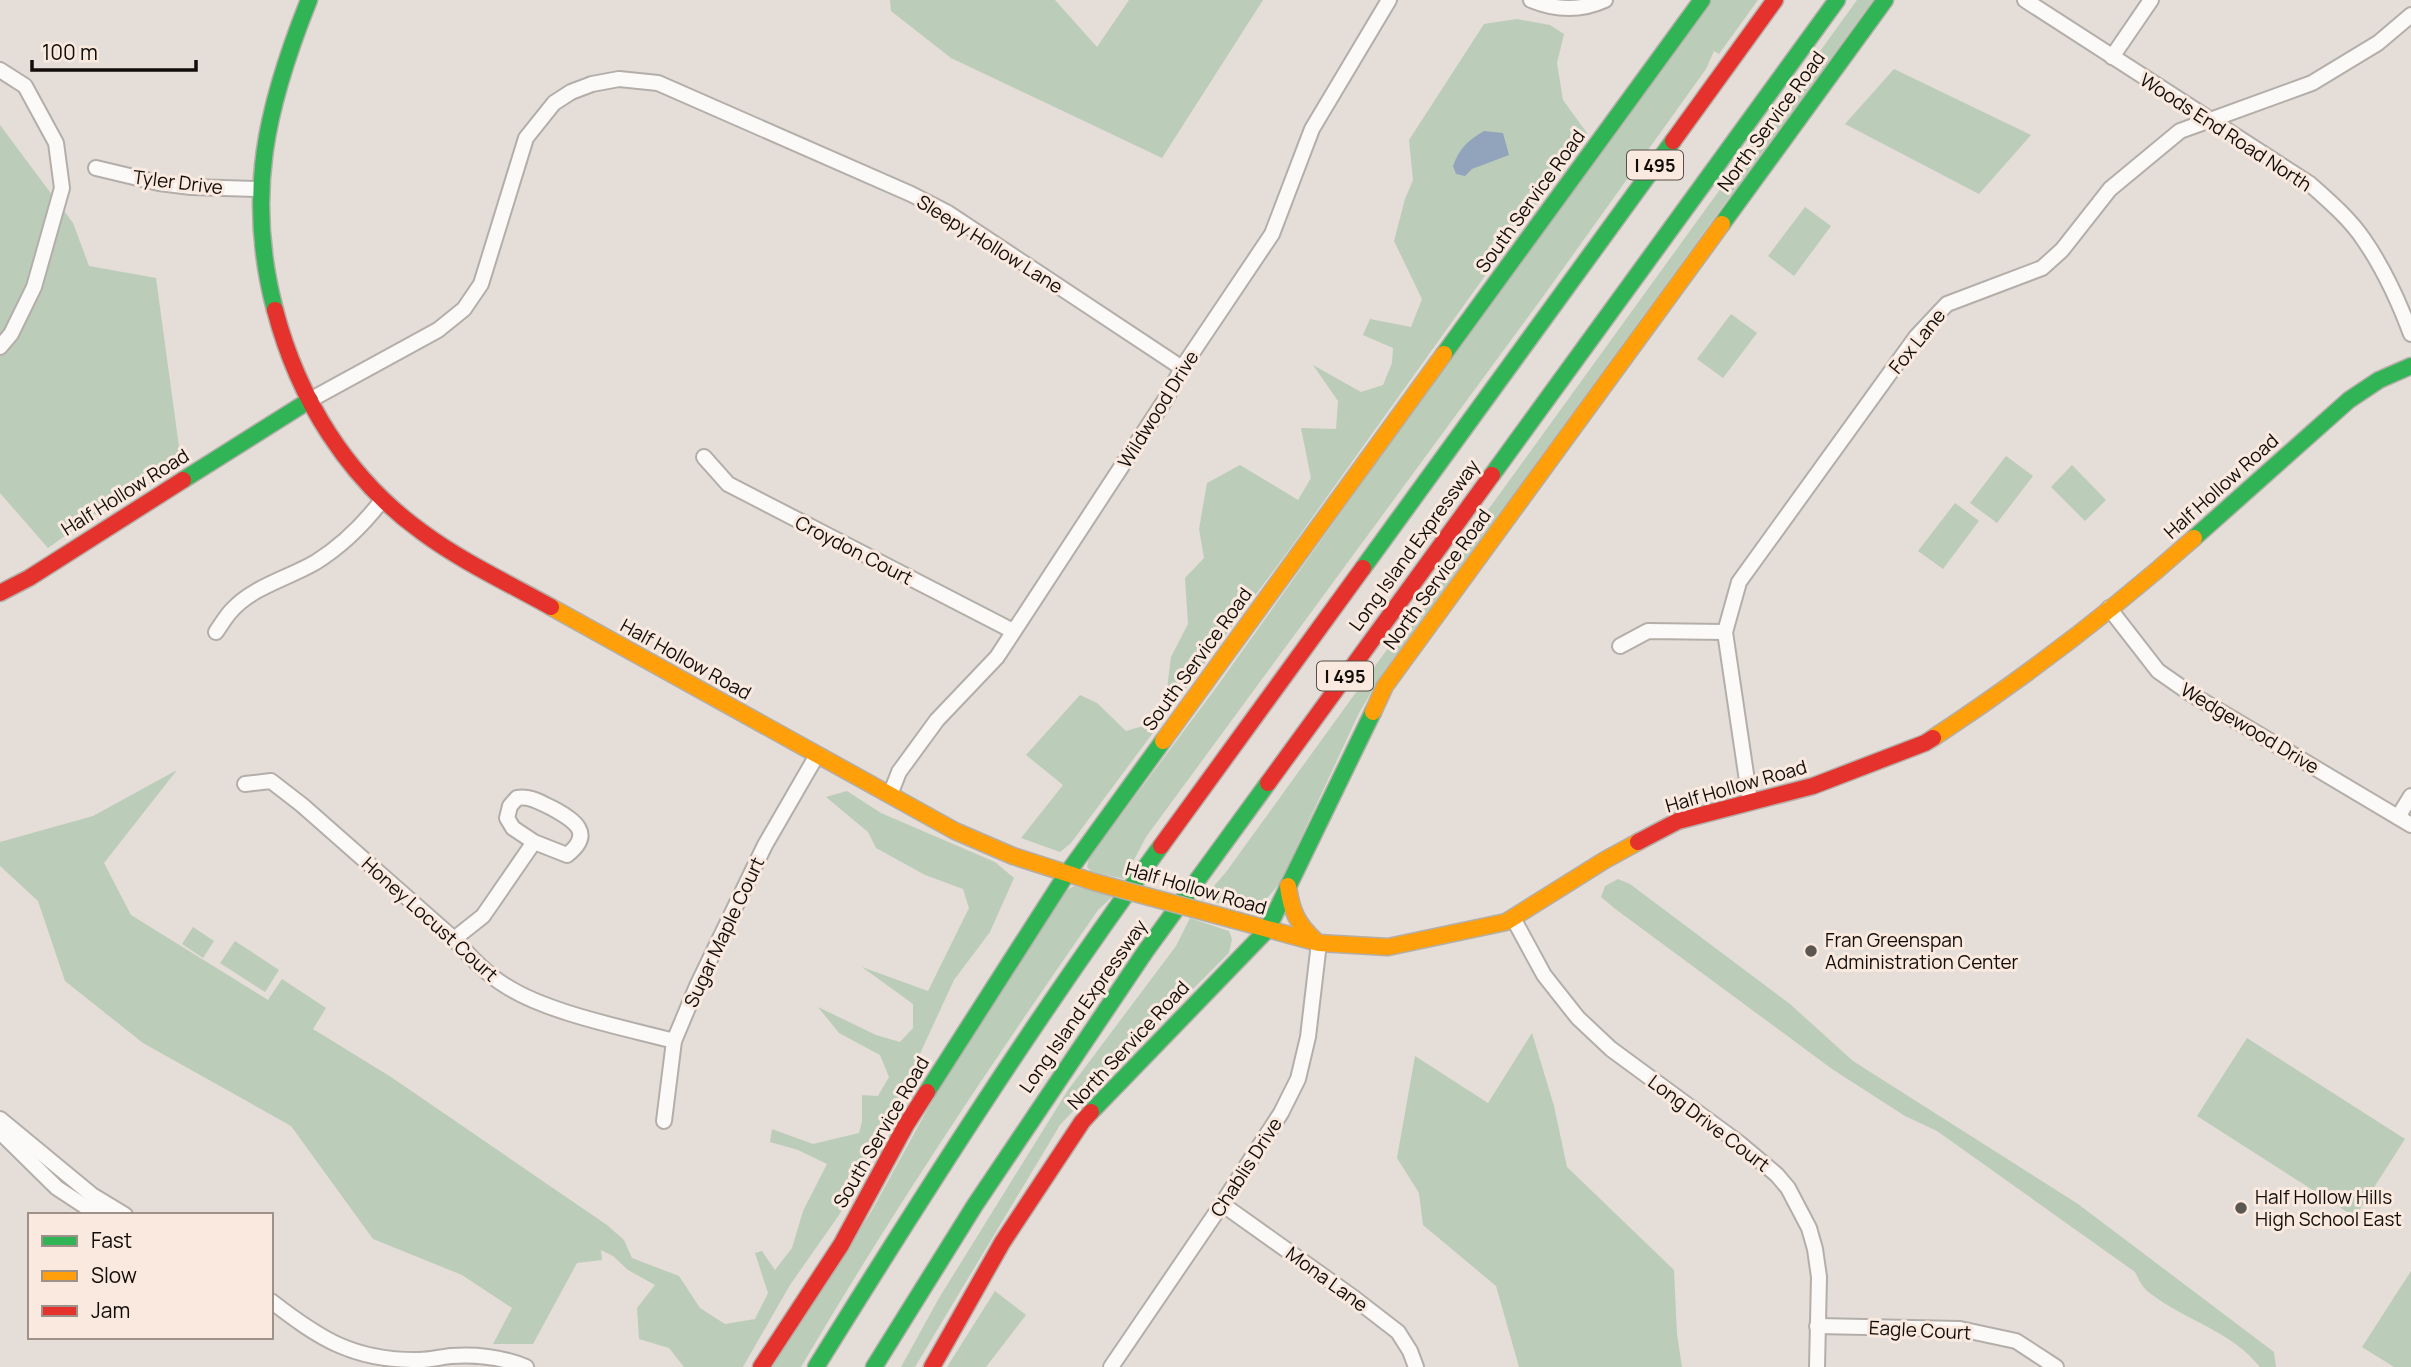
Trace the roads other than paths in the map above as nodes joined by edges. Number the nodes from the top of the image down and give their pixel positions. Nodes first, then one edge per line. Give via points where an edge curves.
1 (309, 0) edge
2 (1389, 0) edge
3 (1531, 0) edge
4 (1605, 0) edge
5 (1702, 0) edge
6 (1775, 0) edge
7 (1837, 0) edge
8 (1885, 0) edge
9 (2025, 0) edge
10 (2151, 0) edge
11 (2411, 15) edge
12 (2112, 57) junction
13 (0, 70) edge
14 (2209, 119) junction
15 (96, 168) dead end
16 (260, 189) junction
17 (2411, 334) edge
18 (0, 347) edge
19 (2411, 366) edge
20 (1182, 368) junction
21 (310, 400) junction
22 (704, 457) dead end
23 (383, 499) junction
24 (0, 593) edge
25 (2109, 608) junction
26 (1013, 631) junction
27 (216, 632) dead end
28 (1725, 632) junction
29 (1619, 646) dead end
30 (817, 755) junction
31 (245, 785) dead end
32 (890, 795) junction
33 (2411, 796) edge
34 (1750, 801) junction
35 (2398, 817) junction
36 (2411, 825) edge
37 (534, 842) junction
38 (1066, 875) junction
39 (1288, 886) junction
40 (1513, 918) junction
41 (1267, 930) junction
42 (454, 939) junction
43 (1319, 943) junction
44 (674, 1041) junction
45 (0, 1119) edge
46 (664, 1121) dead end
47 (0, 1132) edge
48 (1222, 1204) junction
49 (119, 1213) edge
50 (123, 1213) edge
51 (273, 1303) edge
52 (1818, 1326) junction
53 (526, 1367) edge
54 (761, 1367) edge
55 (816, 1367) edge
56 (874, 1367) edge
57 (932, 1367) edge
58 (1111, 1367) edge
59 (1416, 1367) edge
60 (1816, 1367) edge
61 (2056, 1367) edge

1 - 16 main road via 276,86
2 - 20 street, Wildwood Drive via 1312,129 1272,234
3 - 4 street via 1565,9
5 - 38 main road, South Service Road
6 - 55 main road, Long Island Expressway / I 495 via 1104,924 933,1178
7 - 56 main road, Long Island Expressway / I 495 via 1145,952 975,1205
8 - 39 main road, North Service Road via 1385,686
9 - 12 street, Woods End Road North
10 - 12 street
11 - 14 street, Fox Lane via 2378,43 2312,83
12 - 14 street, Woods End Road North
13 - 18 street via 25,86 56,143 62,188 34,287
14 - 17 street, Woods End Road North via 2310,184 2338,210 2364,239
14 - 28 street, Fox Lane via 2180,131 2110,189 2063,250 2042,268 1947,304 1916,337 1739,582
15 - 16 street, Tyler Drive via 170,185
16 - 21 main road via 262,249 273,308 290,361
19 - 25 main road, Half Hollow Road via 2349,400 2218,519
20 - 21 street, Sleepy Hollow Lane via 948,213 911,194 658,83 619,79 571,92 554,103 526,138 481,284 464,309 439,330
20 - 26 street, Wildwood Drive
21 - 23 main road, Half Hollow Road via 360,477
21 - 24 main road, Half Hollow Road
22 - 26 street, Croydon Court via 728,484
23 - 27 street via 342,543 316,562 250,594
23 - 30 main road, Half Hollow Road via 421,532
25 - 34 main road, Half Hollow Road via 1996,696 1925,743 1813,786
25 - 35 street, Wedgewood Drive via 2158,671
26 - 32 street, Wildwood Drive via 997,657 937,720 899,772
28 - 29 street via 1648,631
28 - 34 street, Fox Lane
30 - 32 main road, Half Hollow Road
30 - 44 street, Sugar Maple Court via 765,845
31 - 42 street, Honey Locust Court via 271,781
32 - 38 main road, Half Hollow Road via 939,823
33 - 35 street
34 - 40 main road, Half Hollow Road via 1678,821
35 - 36 street, Wedgewood Drive
37 - 37 street via 567,855 576,848 579,828 573,819 529,796 517,797 507,818
37 - 42 street via 483,916
38 - 41 main road, Half Hollow Road, bridge
38 - 54 main road, South Service Road via 906,1125 841,1245
39 - 41 main road, North Service Road
39 - 43 main road via 1293,919
40 - 43 main road, Half Hollow Road via 1388,947
40 - 52 street, Long Drive Court via 1544,975 1578,1018 1611,1049 1739,1143 1788,1188 1815,1249
41 - 43 main road, Half Hollow Road
41 - 57 main road, North Service Road via 1082,1122 1002,1243
42 - 44 street, Honey Locust Court via 477,963 528,998
43 - 48 street, Chablis Drive via 1298,1079
44 - 46 street, Sugar Maple Court
45 - 50 street via 92,1195
47 - 49 street via 57,1188 86,1207
48 - 58 street, Chablis Drive
48 - 59 street, Mona Lane via 1398,1332
51 - 53 street via 310,1331 350,1351 419,1360 483,1356
52 - 60 street, Long Drive Court
52 - 61 street, Eagle Court via 1960,1329 2017,1341

